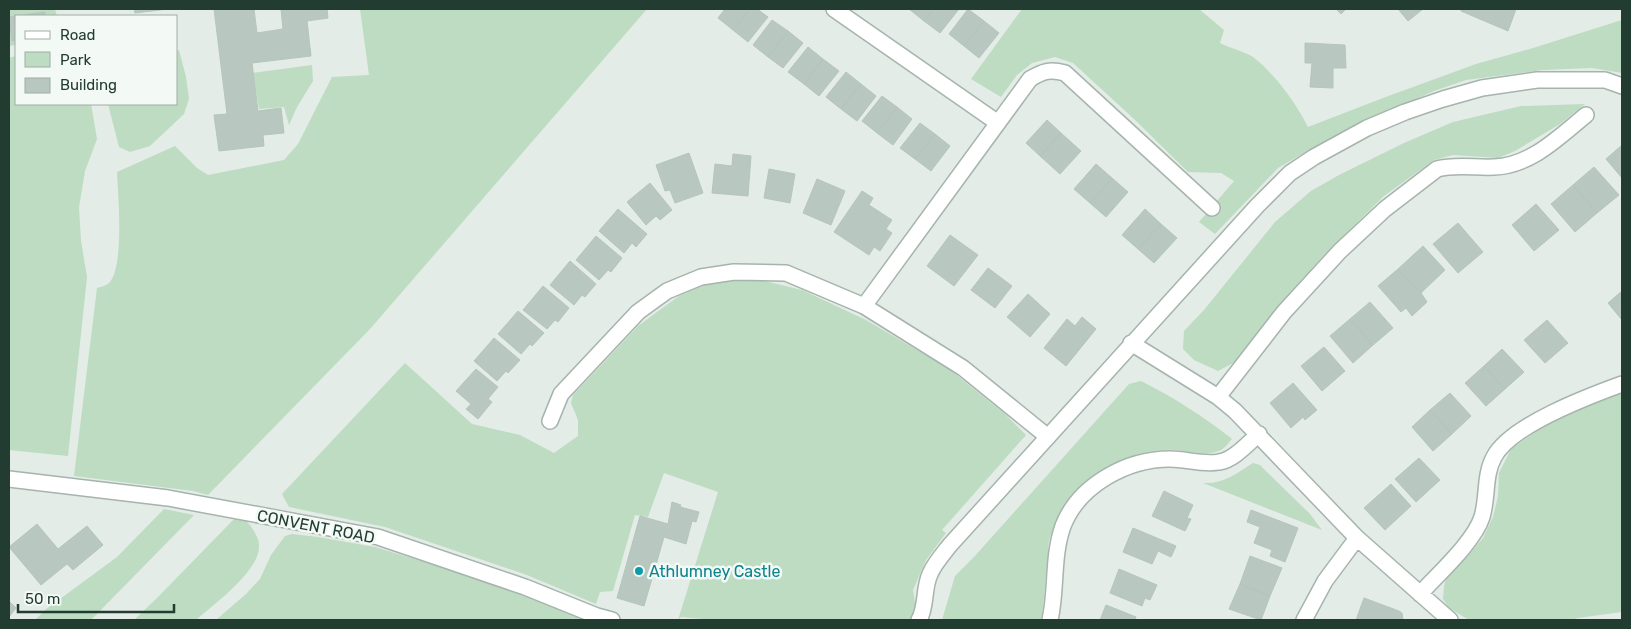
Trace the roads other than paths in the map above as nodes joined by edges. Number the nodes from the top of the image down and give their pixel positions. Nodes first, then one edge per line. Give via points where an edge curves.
1 (834, 9) edge
2 (1622, 86) edge
3 (1586, 115) dead end
4 (998, 123) junction
5 (1212, 208) dead end
6 (864, 306) junction
7 (1132, 343) junction
8 (1622, 384) edge
9 (1218, 396) junction
10 (550, 421) dead end
11 (1259, 434) junction
12 (1048, 437) junction
13 (14, 480) edge
14 (1357, 538) junction
15 (1420, 594) junction
16 (612, 620) edge
17 (919, 620) edge
18 (1050, 620) edge
19 (1304, 620) edge
20 (1450, 620) edge

1 - 4 street
2 - 7 street via 1605,80 1546,80 1482,88 1405,112 1367,128 1290,174
3 - 9 street via 1558,138 1514,164 1437,169 1385,209 1340,251 1284,312
4 - 5 street via 1030,79 1043,71 1055,70 1065,74
4 - 6 street
6 - 10 street via 786,273 734,272 701,278 667,291 638,312 561,394
6 - 12 street via 963,368
7 - 9 street
7 - 12 street
8 - 15 street via 1563,407 1536,422 1513,437 1495,455 1489,469 1482,518 1470,539
9 - 11 street
11 - 14 street
11 - 18 street via 1221,462 1147,461 1105,478 1090,490 1075,505 1057,546
12 - 17 street via 945,552 930,574
13 - 16 street, CONVENT ROAD via 168,498 378,537 525,586
14 - 15 street
14 - 19 street via 1325,581
15 - 20 street

